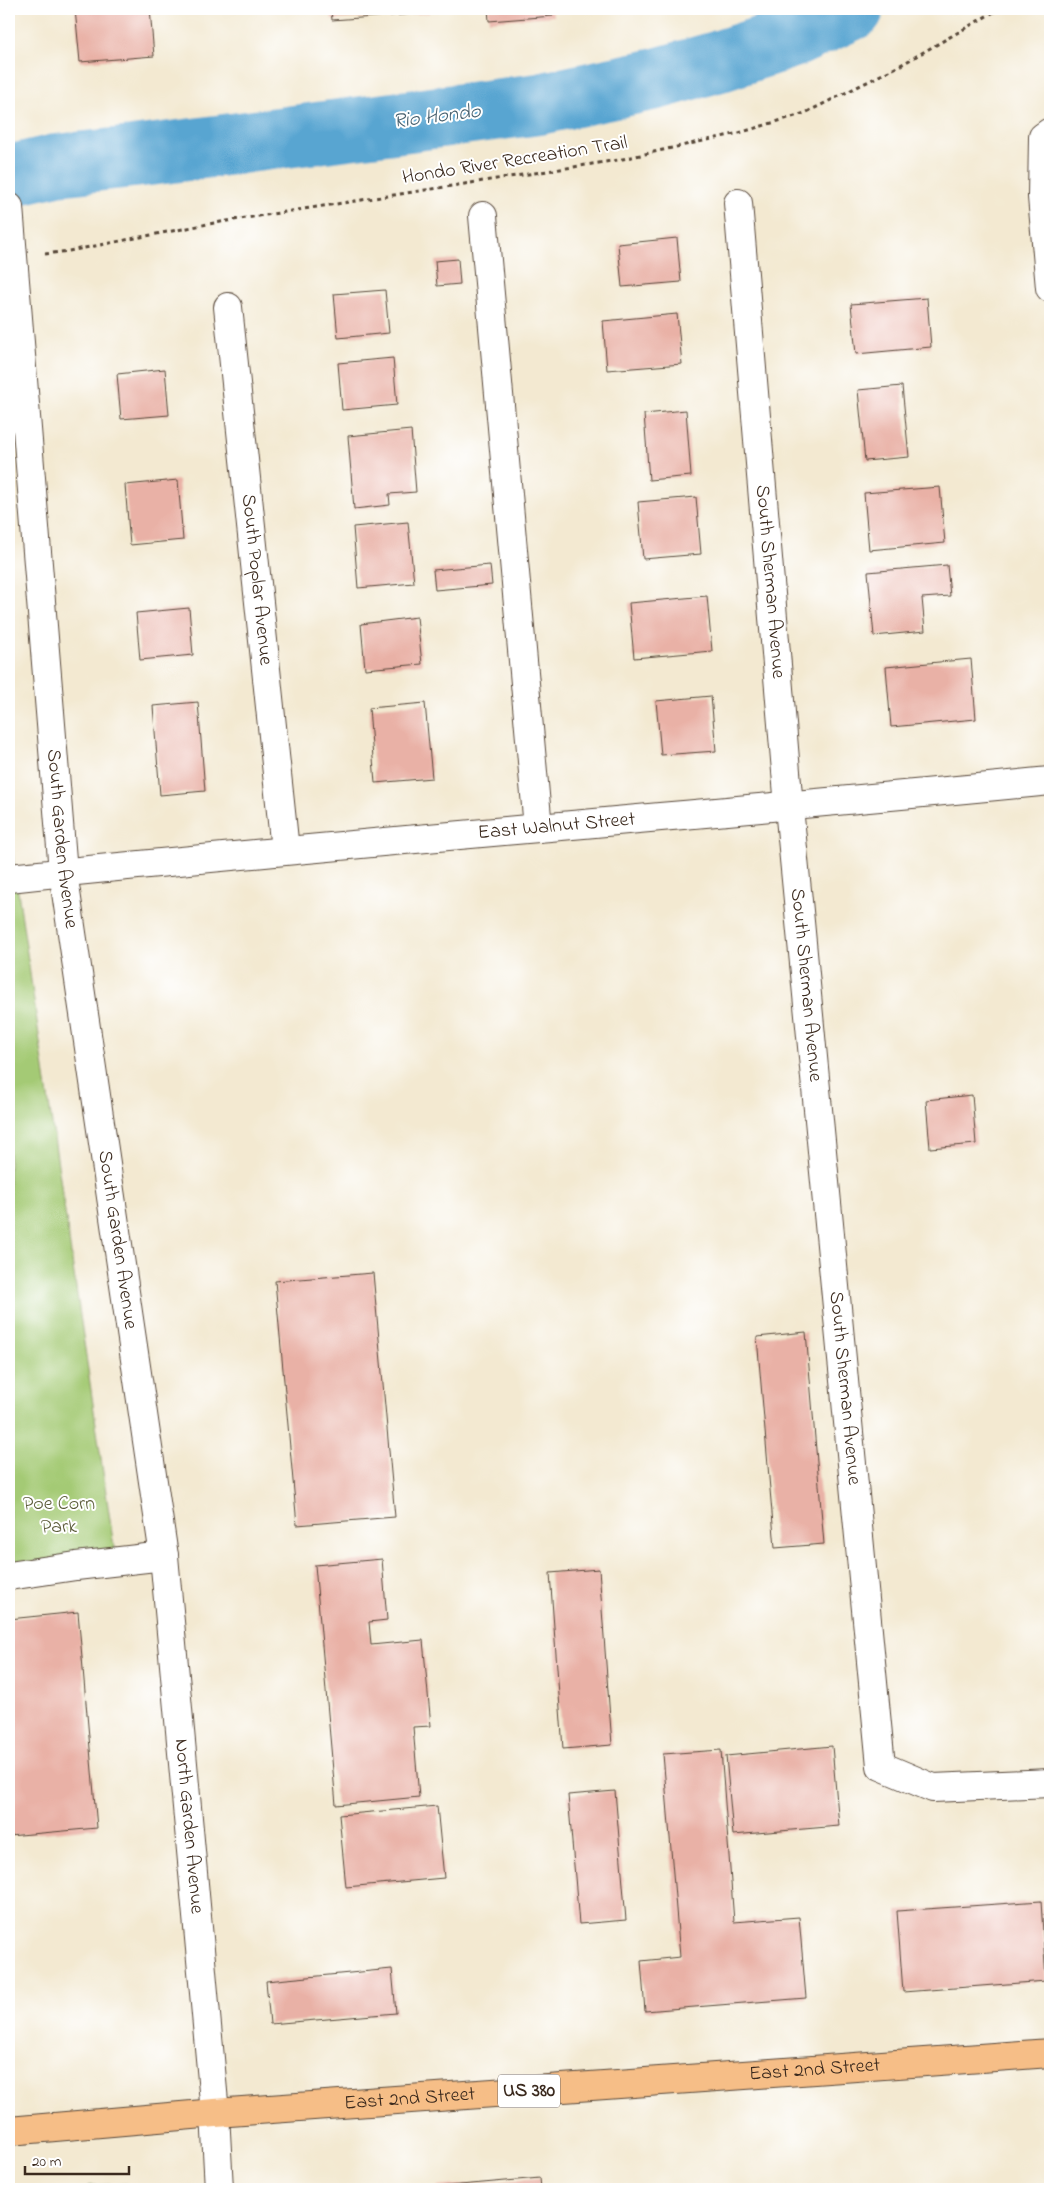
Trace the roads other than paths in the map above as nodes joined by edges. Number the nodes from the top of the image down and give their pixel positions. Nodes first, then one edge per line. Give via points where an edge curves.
1 (1050, 132) edge
2 (738, 203) dead end
3 (9, 207) edge
4 (9, 215) edge
5 (483, 216) dead end
6 (1050, 288) edge
7 (228, 307) dead end
8 (1050, 781) edge
9 (789, 807) junction
10 (538, 828) junction
11 (285, 850) junction
12 (62, 872) junction
13 (9, 878) edge
14 (151, 1465) joint
15 (164, 1556) junction
16 (9, 1576) edge
17 (1050, 1783) edge
18 (1050, 2053) edge
19 (215, 2112) junction
20 (9, 2131) edge
21 (219, 2189) edge

1 - 6 street via 1043,137 1042,197
2 - 9 street, South Sherman Avenue
3 - 4 street, South Garden Avenue
4 - 12 street, South Garden Avenue
5 - 10 street
7 - 11 street, South Poplar Avenue
8 - 9 street, East Walnut Street
9 - 10 street, East Walnut Street
9 - 17 street, South Sherman Avenue via 881,1766 933,1788
10 - 11 street, East Walnut Street
11 - 12 street, East Walnut Street
12 - 13 street, East Walnut Street
12 - 14 street, South Garden Avenue
14 - 15 street, North Garden Avenue
15 - 16 street
15 - 19 street, North Garden Avenue
18 - 19 main road, East 2nd Street / US 380
19 - 20 main road, East 2nd Street / US 380
19 - 21 street, North Garden Avenue

